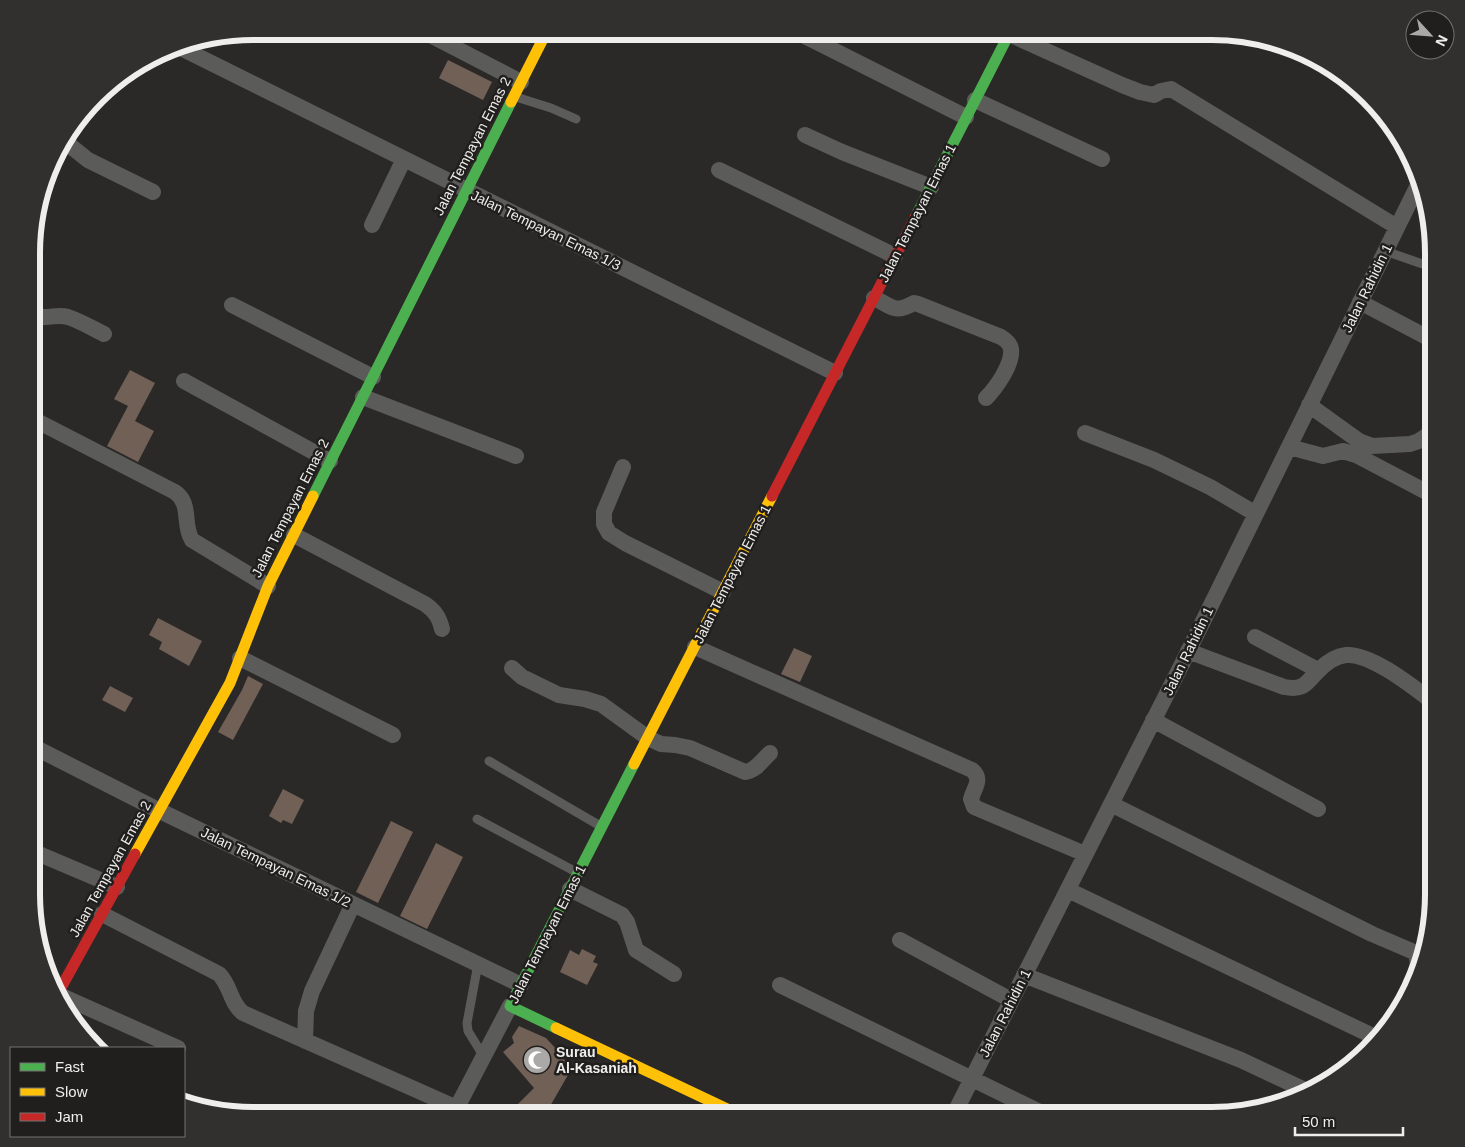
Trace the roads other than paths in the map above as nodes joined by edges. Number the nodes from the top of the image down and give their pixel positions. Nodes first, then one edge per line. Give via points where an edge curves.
1 (438, 40) edge
2 (542, 40) edge
3 (813, 40) edge
4 (1006, 40) edge
5 (1025, 40) edge
6 (186, 51) edge
7 (517, 89) junction
8 (975, 100) junction
9 (966, 117) junction
10 (576, 119) dead end
11 (805, 135) dead end
12 (70, 146) edge
13 (404, 159) junction
14 (1102, 159) dead end
15 (719, 170) dead end
16 (931, 187) junction
17 (467, 191) junction
18 (153, 192) dead end
19 (1416, 193) edge
20 (372, 225) dead end
21 (1397, 227) junction
22 (1385, 251) junction
23 (895, 256) junction
24 (1425, 265) edge
25 (874, 298) junction
26 (1360, 302) junction
27 (232, 305) dead end
28 (40, 316) edge
29 (104, 334) dead end
30 (1425, 336) edge
31 (835, 373) junction
32 (373, 377) junction
33 (184, 381) dead end
34 (363, 398) junction
35 (986, 398) dead end
36 (1309, 405) junction
37 (40, 423) edge
38 (1085, 433) dead end
39 (1425, 437) edge
40 (1289, 447) junction
41 (516, 456) dead end
42 (330, 461) junction
43 (623, 467) dead end
44 (1425, 491) edge
45 (1256, 514) junction
46 (294, 535) junction
47 (268, 586) junction
48 (723, 592) junction
49 (442, 628) dead end
50 (1255, 637) dead end
51 (695, 647) junction
52 (1188, 651) junction
53 (240, 658) junction
54 (512, 668) dead end
55 (1318, 670) junction
56 (1425, 696) edge
57 (1153, 720) junction
58 (393, 735) dead end
59 (648, 738) junction
60 (40, 750) edge
61 (770, 753) dead end
62 (489, 761) dead end
63 (1111, 804) junction
64 (1318, 809) dead end
65 (160, 811) junction
66 (477, 818) dead end
67 (602, 828) junction
68 (40, 854) edge
69 (1085, 854) junction
70 (579, 873) junction
71 (117, 887) junction
72 (570, 889) junction
73 (1068, 890) junction
74 (354, 904) junction
75 (102, 914) junction
76 (900, 940) dead end
77 (1416, 955) edge
78 (478, 964) junction
79 (674, 974) dead end
80 (1024, 975) junction
81 (521, 985) junction
82 (61, 986) edge
83 (780, 986) dead end
84 (69, 999) edge
85 (1011, 1000) junction
86 (510, 1006) junction
87 (1371, 1035) edge
88 (305, 1041) junction
89 (175, 1047) edge
90 (484, 1057) junction
91 (971, 1079) junction
92 (1300, 1088) edge
93 (444, 1107) edge
94 (458, 1107) edge
95 (720, 1107) edge
96 (957, 1107) edge
97 (1029, 1107) edge

1 - 7 street
2 - 7 street, Jalan Tempayan Emas 2
3 - 9 street
4 - 8 street, Jalan Tempayan Emas 1
5 - 21 street via 1140,92 1154,95 1171,89
6 - 13 street, Jalan Tempayan Emas 1/3
7 - 10 lane
7 - 17 street, Jalan Tempayan Emas 2
8 - 9 street, Jalan Tempayan Emas 1
8 - 14 street
9 - 16 street, Jalan Tempayan Emas 1
11 - 16 street
12 - 18 street via 88,160
13 - 17 street, Jalan Tempayan Emas 1/3
13 - 20 street
15 - 23 street
16 - 23 street, Jalan Tempayan Emas 1
17 - 31 street, Jalan Tempayan Emas 1/3
17 - 32 street, Jalan Tempayan Emas 2
19 - 21 street, Jalan Rahidin 1
21 - 22 street, Jalan Rahidin 1
22 - 24 lane
22 - 26 street, Jalan Rahidin 1
23 - 25 street, Jalan Tempayan Emas 1
25 - 31 street, Jalan Tempayan Emas 1
25 - 35 street via 897,309 918,304 1008,342 1011,349 1006,367 996,388
26 - 30 street
26 - 36 street, Jalan Rahidin 1
27 - 32 street
28 - 29 street via 68,317
31 - 48 street, Jalan Tempayan Emas 1
32 - 34 street, Jalan Tempayan Emas 2
33 - 42 street
34 - 41 street
34 - 42 street, Jalan Tempayan Emas 2
36 - 39 street via 1359,441 1372,446 1410,444
36 - 40 street, Jalan Rahidin 1
37 - 47 street via 175,492 184,502 192,540
38 - 45 street via 1154,460
40 - 44 street via 1323,456 1343,451 1356,454
40 - 45 street, Jalan Rahidin 1
42 - 46 street, Jalan Tempayan Emas 2
43 - 48 street via 604,512 604,524 609,533
45 - 52 street, Jalan Rahidin 1
46 - 47 street, Jalan Tempayan Emas 2
46 - 49 street via 425,604 434,610
47 - 53 street, Jalan Tempayan Emas 2
48 - 51 street, Jalan Tempayan Emas 1
50 - 55 street
51 - 59 street, Jalan Tempayan Emas 1
51 - 69 street via 972,770 978,776 971,799 974,807
52 - 55 street via 1292,689 1302,688
52 - 57 street, Jalan Rahidin 1
53 - 58 street
53 - 65 street, Jalan Tempayan Emas 2 via 230,683
54 - 59 street via 522,677 559,695 601,704
55 - 56 street via 1333,659 1344,655 1356,656 1376,664
57 - 63 street, Jalan Rahidin 1
57 - 64 street
59 - 61 street via 661,744 690,748 745,772 751,772
59 - 67 street, Jalan Tempayan Emas 1
60 - 65 street, Jalan Tempayan Emas 1/2
62 - 67 lane
63 - 69 street, Jalan Rahidin 1
63 - 77 street
65 - 71 street, Jalan Tempayan Emas 2
65 - 74 street, Jalan Tempayan Emas 1/2
66 - 70 lane
67 - 70 street, Jalan Tempayan Emas 1
68 - 71 street
69 - 73 street, Jalan Rahidin 1
70 - 72 street, Jalan Tempayan Emas 1
71 - 75 street, Jalan Tempayan Emas 2
72 - 79 street via 622,915 636,950
72 - 81 street, Jalan Tempayan Emas 1
73 - 80 street, Jalan Rahidin 1
73 - 87 street
74 - 78 street, Jalan Tempayan Emas 1/2
74 - 88 street via 312,991 306,1011
75 - 82 street, Jalan Tempayan Emas 2
75 - 88 street via 219,974 238,1010
76 - 85 street
78 - 81 street, Jalan Tempayan Emas 1/2
78 - 90 lane via 467,1023 468,1031
80 - 85 street, Jalan Rahidin 1
80 - 92 street via 1241,1060
81 - 86 street, Jalan Tempayan Emas 1
83 - 91 street
84 - 89 street
85 - 91 street, Jalan Rahidin 1
86 - 90 street, Jalan Tempayan Emas 1
86 - 95 street
88 - 93 street
90 - 94 street, Jalan Tempayan Emas 1
91 - 96 street, Jalan Rahidin 1
91 - 97 street

